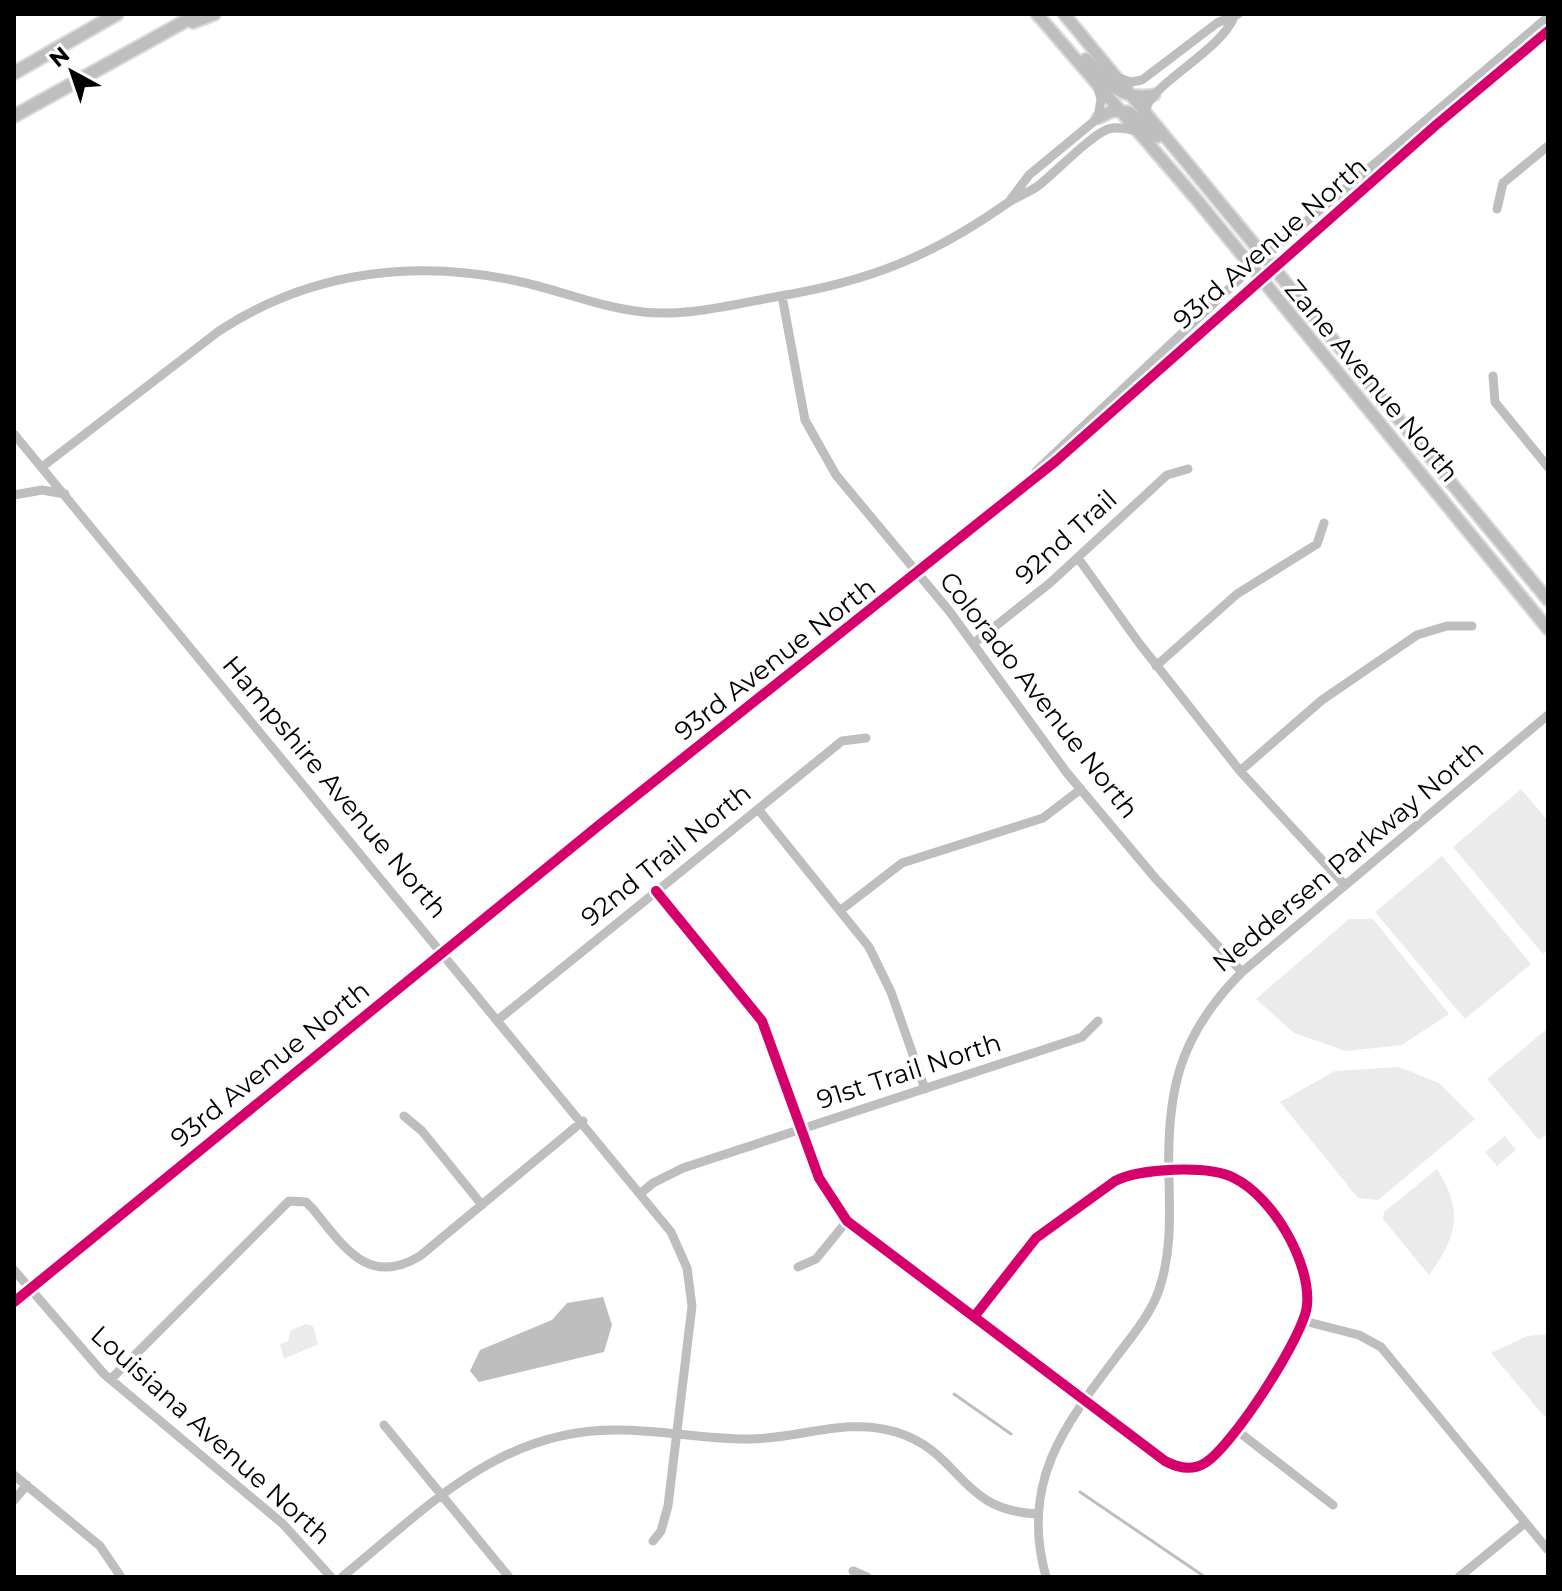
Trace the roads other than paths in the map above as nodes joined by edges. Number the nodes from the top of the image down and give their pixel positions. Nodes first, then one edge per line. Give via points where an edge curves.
1 (105, 14) edge
2 (117, 14) edge
3 (198, 14) edge
4 (214, 14) edge
5 (1037, 14) edge
6 (1045, 14) edge
7 (1064, 14) edge
8 (1236, 15) edge
9 (1548, 17) edge
10 (1548, 31) edge
11 (142, 42) junction
12 (37, 59) junction
13 (14, 73) edge
14 (1116, 76) junction
15 (1096, 82) junction
16 (1154, 95) junction
17 (1134, 98) junction
18 (1120, 110) junction
19 (1145, 112) junction
20 (14, 116) edge
21 (1098, 118) junction
22 (1138, 131) junction
23 (1548, 146) edge
24 (1203, 182) junction
25 (1009, 202) junction
26 (1497, 209) dead end
27 (1266, 257) junction
28 (1275, 268) junction
29 (1250, 269) junction
30 (1260, 280) junction
31 (782, 296) junction
32 (1493, 376) dead end
33 (14, 434) edge
34 (42, 467) junction
35 (1548, 467) edge
36 (1188, 469) dead end
37 (1021, 489) junction
38 (65, 494) junction
39 (14, 495) edge
40 (1324, 523) dead end
41 (1078, 558) junction
42 (918, 574) junction
43 (1548, 600) edge
44 (1472, 626) dead end
45 (1548, 629) edge
46 (974, 643) junction
47 (1156, 666) junction
48 (1548, 715) edge
49 (866, 738) dead end
50 (1240, 771) junction
51 (1081, 789) junction
52 (758, 809) junction
53 (1345, 885) junction
54 (656, 891) junction
55 (841, 910) junction
56 (444, 953) junction
57 (1242, 972) junction
58 (499, 1019) junction
59 (1098, 1021) dead end
60 (925, 1089) junction
61 (404, 1116) dead end
62 (583, 1121) junction
63 (802, 1129) junction
64 (1168, 1171) junction
65 (641, 1193) junction
66 (482, 1205) junction
67 (847, 1221) junction
68 (798, 1267) dead end
69 (14, 1270) edge
70 (30, 1289) junction
71 (14, 1302) edge
72 (974, 1317) junction
73 (1304, 1321) junction
74 (111, 1379) junction
75 (1084, 1399) junction
76 (384, 1425) dead end
77 (1235, 1429) junction
78 (676, 1435) junction
79 (14, 1475) edge
80 (27, 1485) junction
81 (443, 1495) junction
82 (14, 1500) edge
83 (1333, 1505) dead end
84 (1038, 1514) junction
85 (1525, 1523) junction
86 (653, 1541) dead end
87 (1548, 1550) edge
88 (853, 1571) dead end
89 (121, 1577) edge
90 (331, 1577) edge
91 (342, 1577) edge
92 (509, 1577) edge
93 (867, 1577) edge
94 (1046, 1577) edge
95 (1459, 1577) edge

1 - 12 highway
2 - 12 highway
3 - 11 highway
4 - 11 highway
5 - 15 main road, Zane Avenue North
6 - 17 main road via 1109,84
7 - 14 main road, Zane Avenue North
8 - 14 street via 1217,23 1142,80
8 - 16 street via 1228,32
9 - 27 street, 93rd Avenue North
10 - 28 street, 93rd Avenue North
11 - 20 highway
12 - 13 highway
14 - 17 main road, Zane Avenue North
15 - 18 main road, Zane Avenue North
15 - 21 street via 1101,99
16 - 17 main road
16 - 19 street
17 - 19 main road, Zane Avenue North
18 - 21 main road
18 - 22 main road, Zane Avenue North
18 - 24 main road via 1137,116
19 - 24 main road, Zane Avenue North
21 - 25 street via 1029,175
22 - 25 street via 1107,129
22 - 29 main road, Zane Avenue North
23 - 26 street via 1503,183
24 - 27 main road, Zane Avenue North
25 - 31 street via 917,259 847,284
27 - 28 main road, Zane Avenue North
27 - 29 street, 93rd Avenue North
28 - 30 street, 93rd Avenue North
28 - 43 main road, Zane Avenue North
29 - 30 main road, Zane Avenue North
29 - 37 street, 93rd Avenue North
30 - 37 street, 93rd Avenue North
30 - 45 main road, Zane Avenue North
31 - 34 street via 655,313 485,274 409,270 345,277 246,313
31 - 42 street, Colorado Avenue North via 805,420 818,449
32 - 35 street via 1495,402
33 - 34 street, Hampshire Avenue North
34 - 38 street, Hampshire Avenue North
36 - 41 street, 92nd Trail via 1167,475
37 - 42 street, 93rd Avenue North
38 - 39 street via 42,490
38 - 56 street, Hampshire Avenue North
40 - 47 street via 1317,544 1237,594
41 - 46 street, 92nd Trail
41 - 47 street
42 - 46 street, Colorado Avenue North
42 - 56 street, 93rd Avenue North
44 - 50 street via 1447,626 1417,635 1322,700
46 - 51 street, Colorado Avenue North
47 - 50 street
48 - 53 street, Neddersen Parkway North
49 - 52 street, 92nd Trail North via 842,741
50 - 53 street
51 - 55 street via 1043,818 902,863
51 - 57 street, Colorado Avenue North
52 - 54 street, 92nd Trail North
52 - 55 street
53 - 57 street, Neddersen Parkway North
54 - 58 street, 92nd Trail North
54 - 63 street via 754,1008
55 - 60 street via 881,969
56 - 58 street, Hampshire Avenue North
56 - 70 street, 93rd Avenue North
57 - 64 street, Neddersen Parkway North via 1211,1007 1180,1062 1169,1104
58 - 62 street, Hampshire Avenue North
59 - 60 street, 91st Trail North via 1082,1037
60 - 63 street, 91st Trail North
61 - 66 street
62 - 65 street, Hampshire Avenue North
62 - 66 street
63 - 65 street, 91st Trail North via 683,1168
63 - 67 street via 827,1195
64 - 72 street via 1127,1174 1050,1226
64 - 73 street via 1218,1172 1254,1193 1298,1252 1307,1284
64 - 75 street, Neddersen Parkway North via 1170,1238 1158,1292 1136,1332
65 - 78 street, Hampshire Avenue North via 671,1232 690,1287
66 - 74 street via 420,1256 382,1268 356,1258 306,1202 289,1201
67 - 68 street via 816,1259
67 - 72 street
69 - 70 street, Louisiana Avenue North
70 - 71 street, 93rd Avenue North
70 - 74 street, Louisiana Avenue North
72 - 75 street
73 - 77 street via 1286,1357
73 - 85 street via 1359,1335 1381,1347
74 - 90 street, Louisiana Avenue North via 283,1524
75 - 77 street via 1175,1466 1198,1467
75 - 84 street, Neddersen Parkway North via 1053,1450
76 - 81 street
77 - 83 street
78 - 81 street via 617,1430 554,1436 494,1458
78 - 84 street via 758,1439 873,1426 929,1446 995,1507
78 - 86 street, Hampshire Avenue North via 668,1506
79 - 80 street
80 - 82 street
80 - 89 street via 100,1546
81 - 91 street
81 - 92 street
84 - 94 street, Neddersen Parkway North
85 - 87 street
85 - 95 street
88 - 93 street

